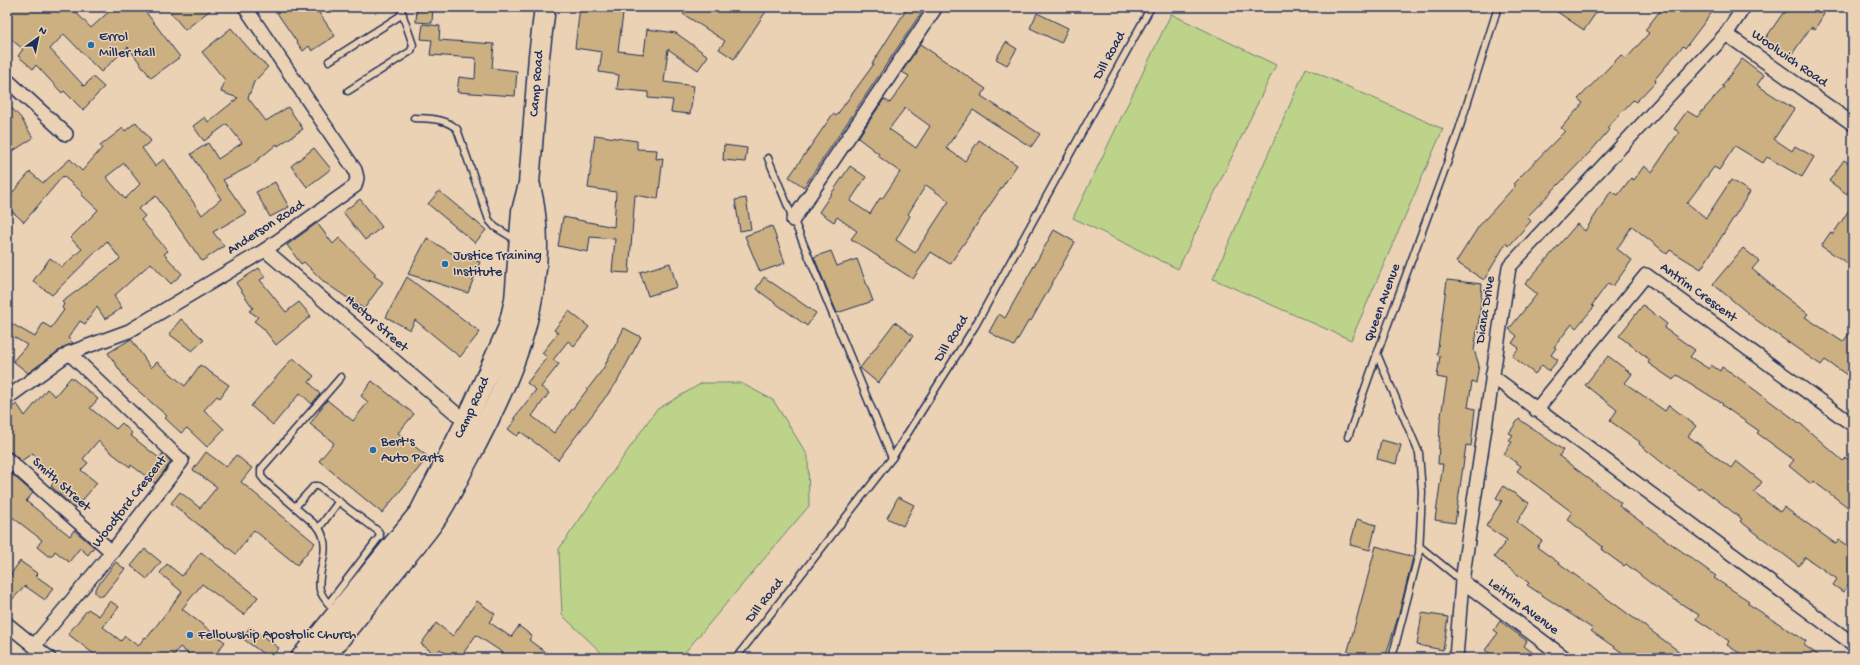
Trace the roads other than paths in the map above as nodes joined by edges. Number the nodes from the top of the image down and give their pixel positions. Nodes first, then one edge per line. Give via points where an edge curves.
1 (245, 7) edge
2 (400, 7) edge
3 (545, 7) edge
4 (936, 7) edge
5 (1151, 7) edge
6 (1498, 7) edge
7 (1744, 7) edge
8 (403, 14) junction
9 (1726, 34) junction
10 (329, 61) dead end
11 (7, 80) edge
12 (348, 91) dead end
13 (414, 118) dead end
14 (1853, 124) edge
15 (66, 134) dead end
16 (768, 158) dead end
17 (529, 184) junction
18 (793, 220) junction
19 (520, 243) junction
20 (265, 250) junction
21 (69, 353) junction
22 (1377, 354) junction
23 (1492, 376) junction
24 (341, 377) dead end
25 (7, 398) edge
26 (1536, 410) junction
27 (466, 422) junction
28 (1853, 425) edge
29 (1348, 437) dead end
30 (892, 458) junction
31 (7, 459) edge
32 (339, 501) junction
33 (295, 507) junction
34 (319, 528) junction
35 (1420, 546) junction
36 (112, 552) junction
37 (1462, 581) junction
38 (333, 609) junction
39 (7, 624) edge
40 (1853, 644) edge
41 (34, 646) junction
42 (49, 658) edge
43 (301, 658) edge
44 (324, 658) edge
45 (736, 658) edge
46 (1392, 658) edge
47 (1456, 658) edge
48 (1565, 658) edge

1 - 20 street, Anderson Road via 355,170 357,178 353,189
2 - 8 lane
3 - 17 main road, Camp Road
4 - 18 street
5 - 30 lane, Dill Road via 975,326
6 - 22 lane, Queen Avenue via 1456,139
7 - 9 street, Diana Drive
8 - 10 lane
8 - 12 lane via 414,45 411,51
9 - 14 street, Woolwich Road
9 - 23 street, Diana Drive via 1510,267
11 - 15 street
13 - 19 lane via 450,122 457,129 489,220 495,227
16 - 18 lane
17 - 19 main road, Camp Road via 522,212
17 - 44 main road, Camp Road via 536,212 537,253 528,325 518,354 481,435 435,521
18 - 30 lane
19 - 27 main road, Camp Road via 515,300 508,328
20 - 21 street, Anderson Road via 129,331
20 - 27 street, Hector Street
21 - 25 street, Anderson Road
21 - 36 street, Woodford Crescent via 182,462
22 - 29 lane
22 - 35 lane, Queen Avenue via 1419,453 1422,492
23 - 26 street
23 - 37 street, Diana Drive
24 - 33 lane via 261,469 261,476 265,481
26 - 28 street, Antrim Crescent via 1646,275
26 - 40 street
27 - 38 main road, Camp Road via 420,512
30 - 45 lane, Dill Road
31 - 36 street, Smith Street
32 - 33 lane via 322,488 314,486
32 - 34 lane
32 - 38 lane via 378,531 380,536
33 - 34 lane
34 - 38 lane via 324,539 320,588
35 - 37 lane
35 - 46 lane, Queen Avenue
36 - 41 street, Woodford Crescent
37 - 47 street, Diana Drive
37 - 48 street, Leitrim Avenue
38 - 43 main road, Camp Road
39 - 41 street
41 - 42 street

